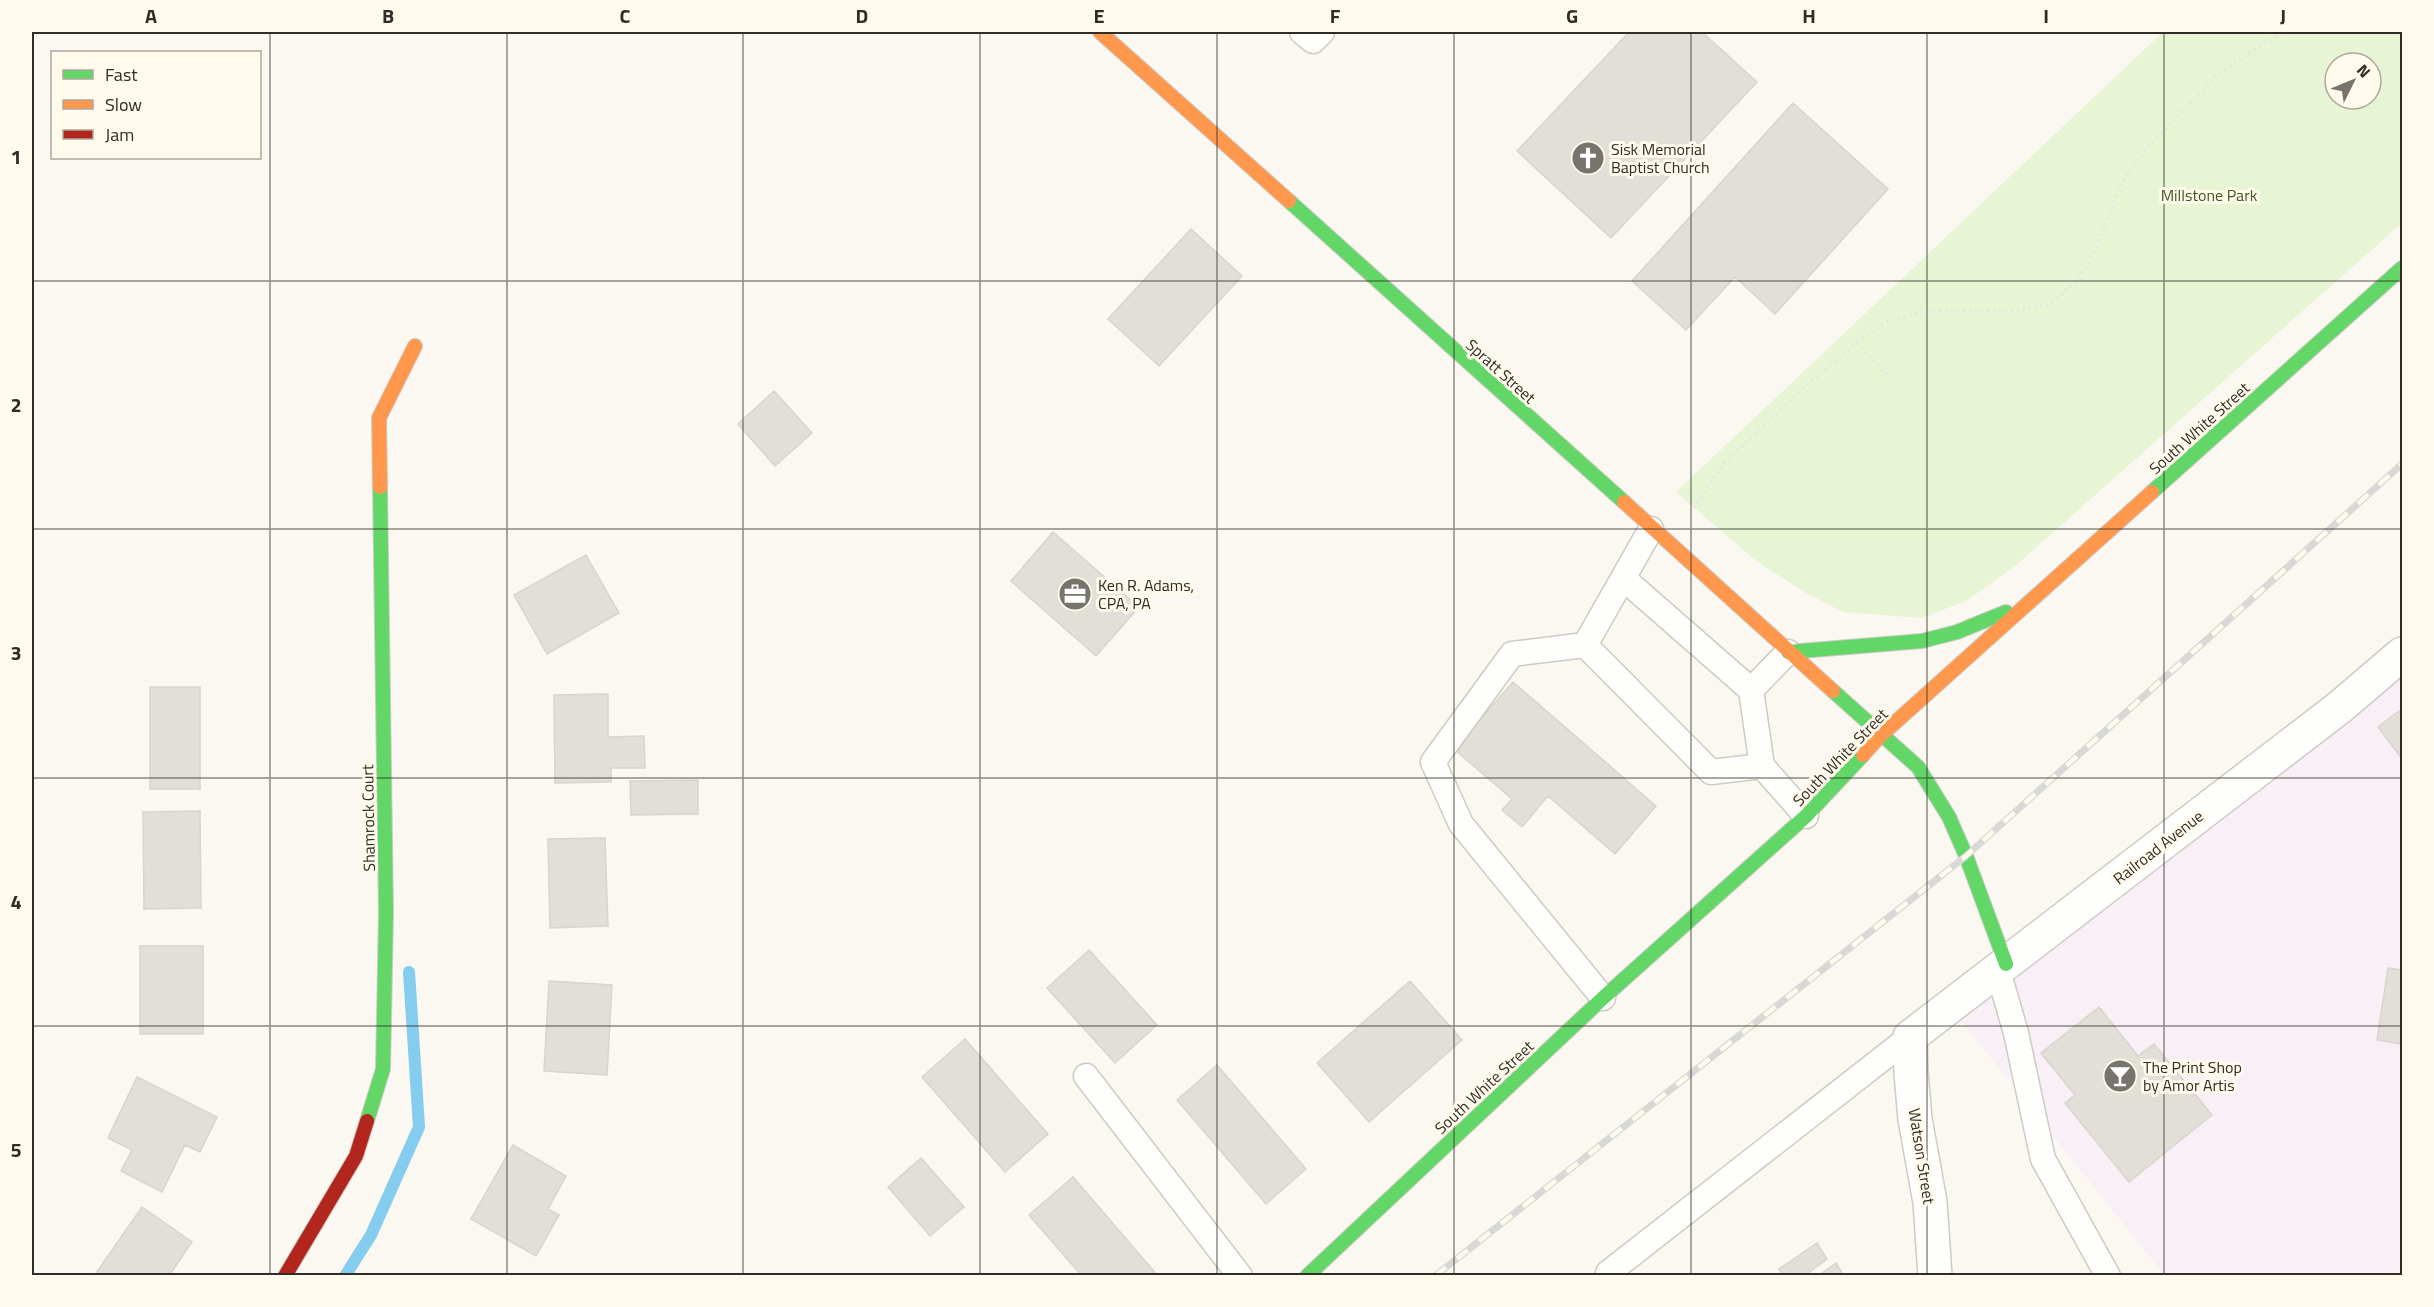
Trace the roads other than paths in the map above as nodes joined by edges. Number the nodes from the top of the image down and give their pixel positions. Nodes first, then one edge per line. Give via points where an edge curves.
1 (1100, 32) edge
2 (1302, 32) edge
3 (1322, 32) edge
4 (2403, 268) edge
5 (415, 346) dead end
6 (1651, 529) junction
7 (1623, 578) junction
8 (2030, 602) junction
9 (1585, 645) junction
10 (1788, 652) junction
11 (2403, 654) edge
12 (1751, 690) junction
13 (1880, 736) junction
14 (1762, 766) junction
15 (1806, 816) junction
16 (2002, 967) junction
17 (1603, 998) junction
18 (1911, 1037) junction
19 (1086, 1076) dead end
20 (1608, 1274) dead end
21 (285, 1275) edge
22 (1240, 1275) edge
23 (1306, 1275) edge
24 (1935, 1275) edge
25 (2108, 1275) edge

1 - 6 street, Spratt Street
2 - 3 lane via 1313,41
4 - 8 street, South White Street
5 - 21 street, Shamrock Court via 379,418 386,912 383,1069 356,1156
6 - 7 lane
6 - 10 street, Spratt Street
7 - 9 lane
7 - 12 lane
8 - 10 street via 1943,637 1887,646
8 - 13 street, South White Street
9 - 14 lane via 1711,772
9 - 17 lane via 1512,654 1433,762 1461,824
10 - 12 lane
10 - 13 street, Spratt Street
11 - 16 street, Railroad Avenue via 2340,707
12 - 14 lane
13 - 15 street, South White Street
13 - 16 street, Spratt Street via 1918,767 1949,818 1966,856
14 - 15 lane
15 - 17 street, South White Street
16 - 18 street, Railroad Avenue
16 - 25 lane via 2043,1159
17 - 23 street, South White Street
18 - 20 lane
18 - 24 street, Watson Street via 1914,1107 1930,1202
19 - 22 lane

